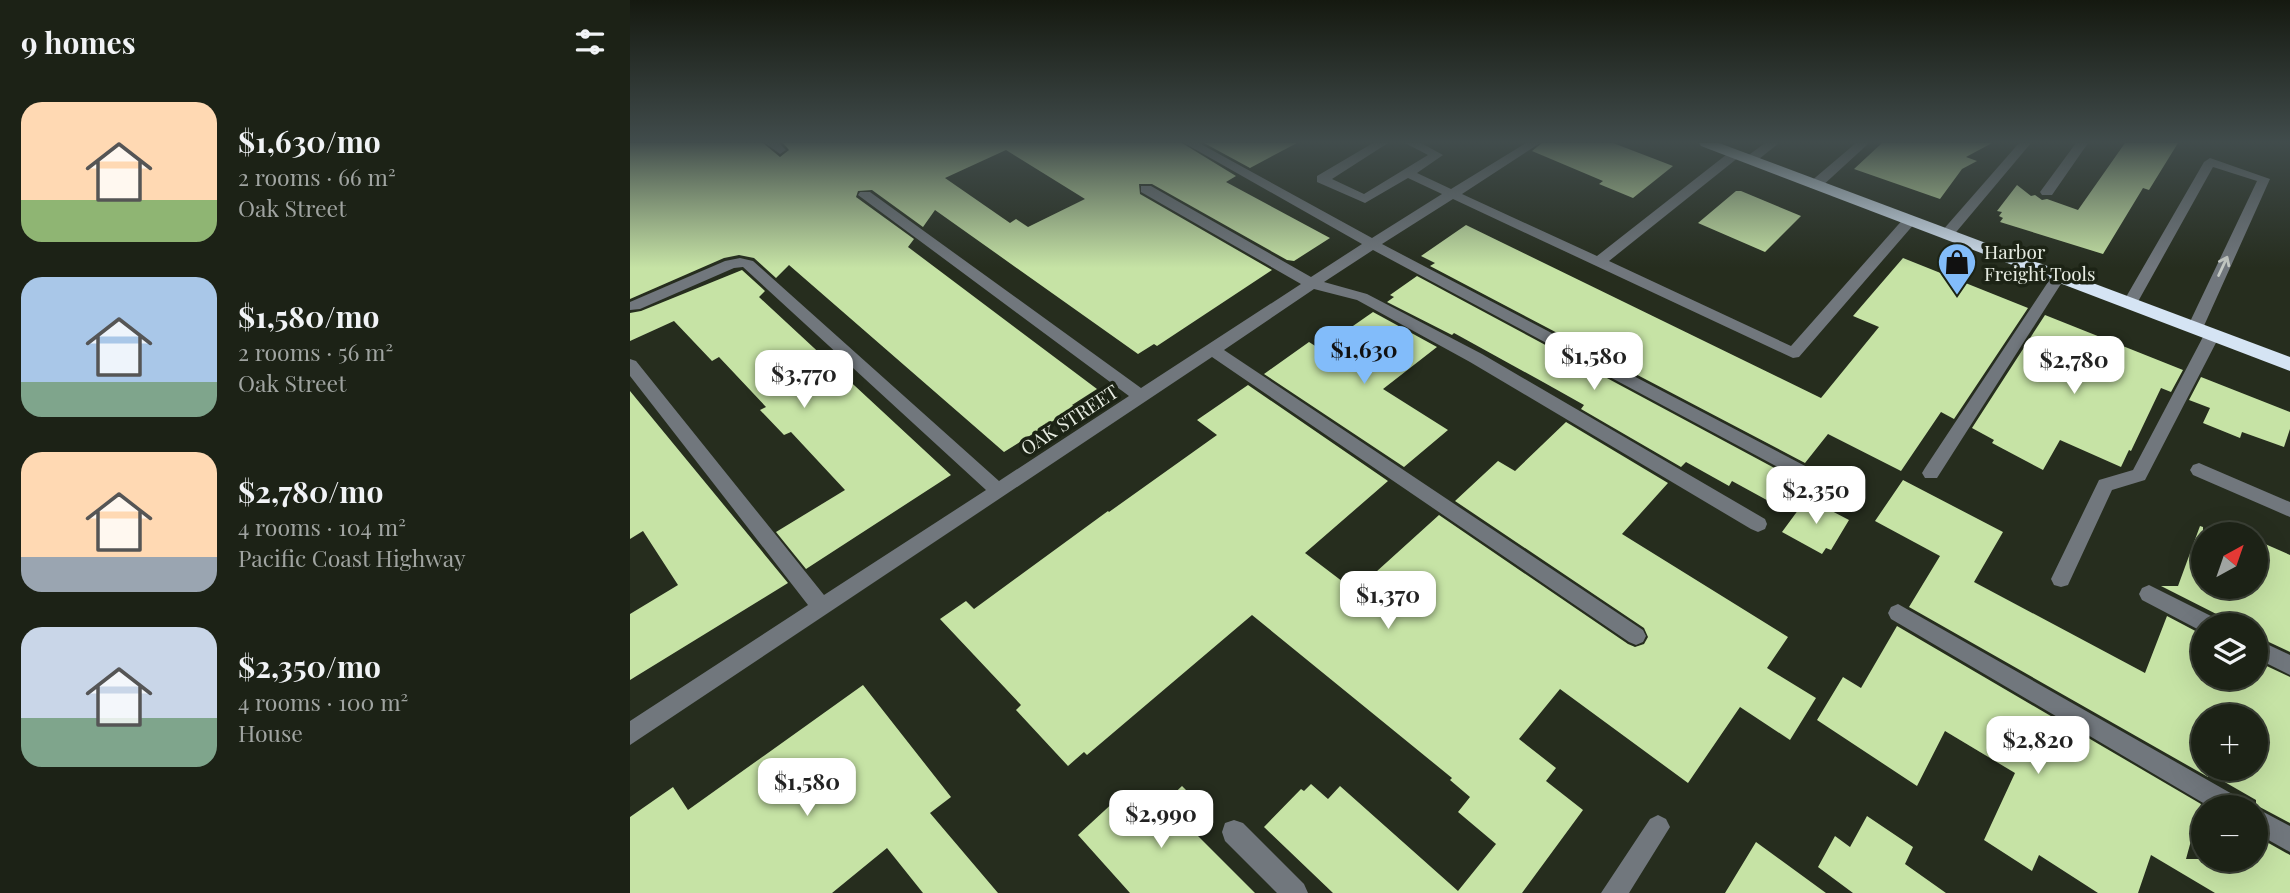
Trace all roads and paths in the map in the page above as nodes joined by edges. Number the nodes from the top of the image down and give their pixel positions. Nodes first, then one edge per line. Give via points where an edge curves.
1 (1265, 185) edge
2 (1334, 185) edge
3 (1391, 185) edge
4 (1430, 185) edge
5 (1468, 185) edge
6 (1705, 185) edge
7 (1815, 185) edge
8 (1989, 185) edge
9 (2052, 185) edge
10 (2197, 185) edge
11 (2262, 185) edge
12 (1146, 189) dead end
13 (2047, 192) dead end
14 (1455, 193) junction
15 (865, 195) dead end
16 (1910, 220) junction
17 (1947, 234) junction
18 (1372, 244) junction
19 (1598, 262) junction
20 (2059, 276) junction
21 (1312, 284) junction
22 (2130, 303) junction
23 (635, 306) dead end
24 (2204, 331) junction
25 (1213, 350) junction
26 (630, 365) edge
27 (2290, 365) edge
28 (1141, 397) junction
29 (2199, 470) dead end
30 (1931, 473) dead end
31 (999, 491) junction
32 (1845, 495) dead end
33 (2290, 510) edge
34 (1758, 524) dead end
35 (2061, 579) dead end
36 (2149, 594) dead end
37 (822, 608) junction
38 (1898, 613) dead end
39 (2191, 615) edge
40 (1636, 636) dead end
41 (2268, 654) edge
42 (2290, 665) edge
43 (630, 734) edge
44 (2212, 795) edge
45 (1658, 827) dead end
46 (2268, 827) edge
47 (1234, 832) dead end
48 (2290, 840) edge
49 (1295, 893) edge
50 (1614, 893) edge

1 - 18 street
2 - 3 street via 1366,199
4 - 14 street
5 - 14 street, OAK STREET
6 - 19 street
7 - 16 highway
8 - 17 street
9 - 13 street
10 -> 22 street
24 -> 11 street
12 - 21 street
14 - 18 street, OAK STREET
14 - 19 street
15 - 28 street
16 - 17 highway
16 - 19 street via 1793,353
17 - 20 highway
18 - 21 street, OAK STREET
18 - 32 street
20 - 22 highway
20 - 30 street
21 - 25 street, OAK STREET
21 - 34 street via 1362,297 1465,352
22 - 24 highway
23 - 31 street via 730,264 748,264
24 - 27 highway
24 - 35 street via 2138,475 2105,485
25 - 28 street, OAK STREET
25 - 40 street
26 - 37 street
28 - 31 street, OAK STREET
29 - 33 street
31 - 37 street, OAK STREET
36 - 39 street
37 - 43 street, OAK STREET
38 - 44 street
41 - 42 street
45 - 50 street
46 - 48 street
47 - 49 street

